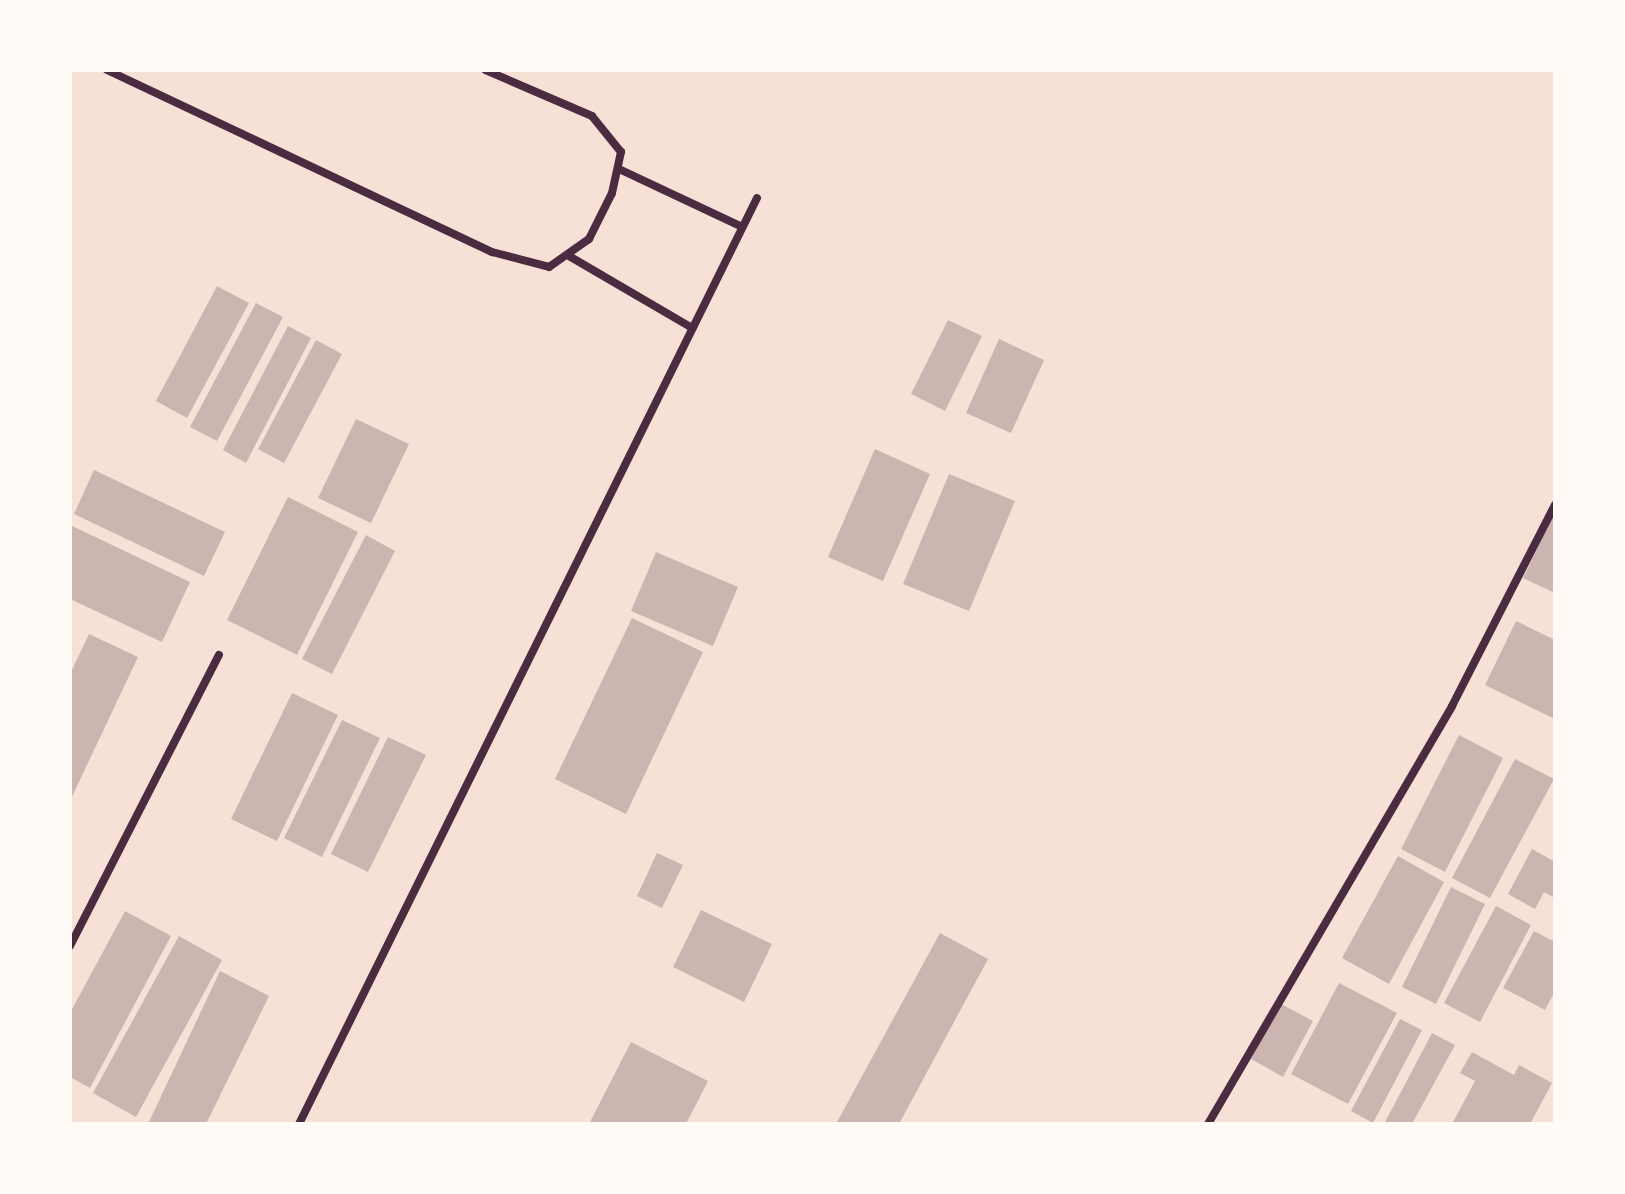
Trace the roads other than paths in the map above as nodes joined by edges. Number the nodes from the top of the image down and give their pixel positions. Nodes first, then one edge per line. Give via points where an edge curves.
1 (107, 70) edge
2 (486, 70) edge
3 (619, 169) junction
4 (757, 198) dead end
5 (742, 228) junction
6 (569, 256) junction
7 (692, 328) junction
8 (1555, 506) edge
9 (219, 654) dead end
10 (70, 946) edge
11 (299, 1124) edge
12 (1208, 1124) edge

1 - 6 lane via 492,252 528,266 549,267
2 - 3 lane via 592,116 621,152
3 - 5 lane
3 - 6 lane via 604,215
4 - 5 lane
5 - 7 lane
6 - 7 lane
7 - 11 lane
8 - 12 lane via 1452,706
9 - 10 lane

